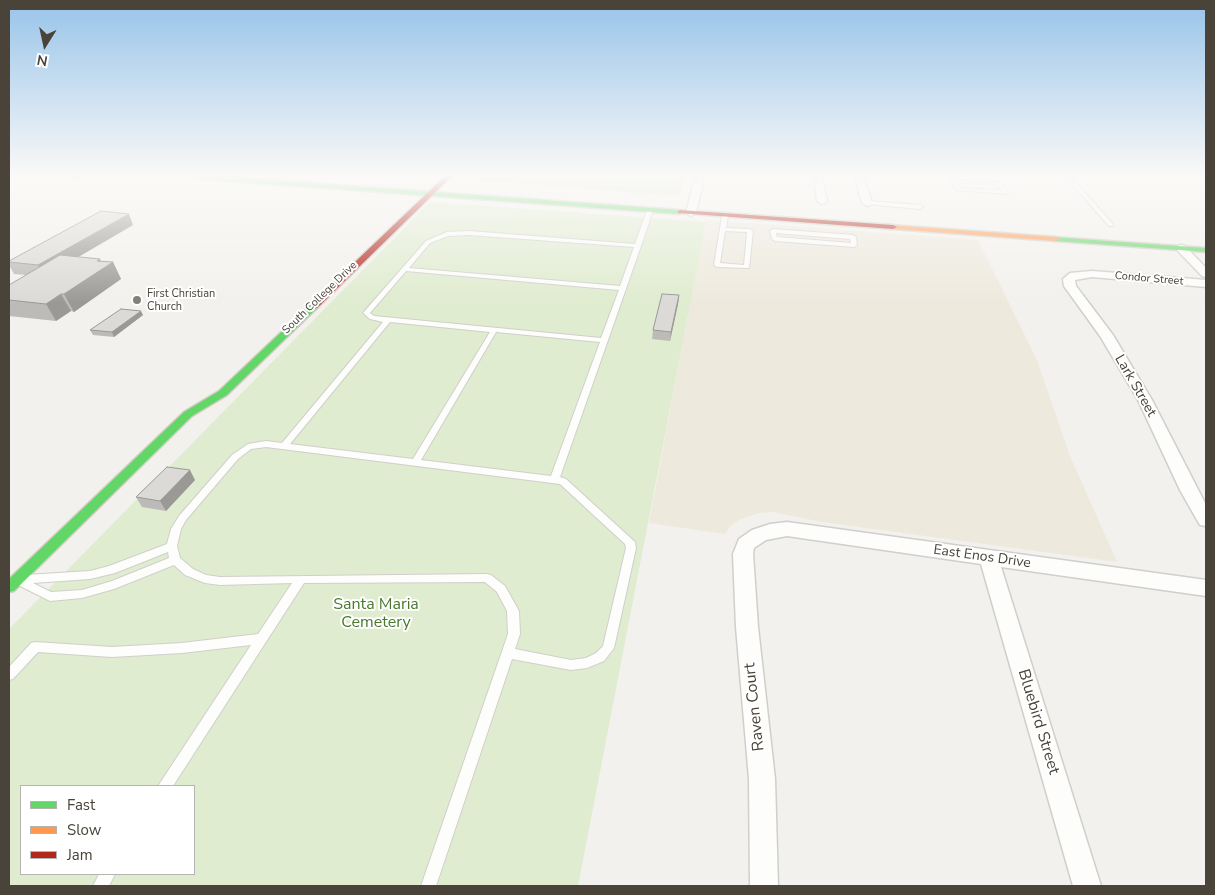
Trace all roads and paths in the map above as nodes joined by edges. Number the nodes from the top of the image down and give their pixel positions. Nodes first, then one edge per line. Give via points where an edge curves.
1 (404, 219) edge
2 (647, 219) edge
3 (725, 219) edge
4 (740, 219) edge
5 (1105, 219) edge
6 (774, 225) junction
7 (1111, 225) dead end
8 (723, 229) junction
9 (638, 246) junction
10 (1180, 248) junction
11 (1206, 250) edge
12 (404, 268) junction
13 (1092, 274) joint
14 (1206, 274) edge
15 (1206, 283) edge
16 (623, 288) junction
17 (388, 320) junction
18 (494, 330) junction
19 (604, 340) junction
20 (203, 389) dead end
21 (188, 414) junction
22 (284, 446) junction
23 (415, 462) junction
24 (554, 480) junction
25 (1206, 520) edge
26 (759, 535) joint
27 (172, 546) junction
28 (990, 558) junction
29 (175, 560) junction
30 (301, 578) junction
31 (12, 582) edge
32 (1206, 588) edge
33 (261, 639) junction
34 (508, 653) junction
35 (9, 675) edge
36 (166, 785) edge
37 (107, 875) edge
38 (100, 886) edge
39 (429, 886) edge
40 (764, 886) edge
41 (1087, 886) edge

1 - 21 street, South College Drive via 223,393
2 - 9 lane
3 - 8 lane
4 - 6 street
5 - 7 lane
6 - 6 lane via 775,239 854,245 853,237
6 - 10 street
8 - 8 lane via 717,265 747,267 750,231
9 - 12 lane via 459,232 432,239
9 - 16 lane
10 - 11 street
10 - 14 street
12 - 16 lane
12 - 17 lane via 366,313 372,318
13 - 15 street, Condor Street
13 - 25 street, Lark Street via 1070,276 1070,286 1106,335 1145,400
16 - 19 lane
17 - 18 lane
17 - 22 lane
18 - 19 lane
18 - 23 lane
19 - 24 lane
20 - 21 street, South College Drive
21 - 31 street, South College Drive
22 - 23 lane
22 - 27 lane via 257,444 241,452 182,518
23 - 24 lane
24 - 34 lane via 563,481 630,542 608,648 600,657 572,665
26 - 28 street, East Enos Drive via 787,529
26 - 40 street, Raven Court via 746,544 743,554 762,779
27 - 29 lane
27 - 31 lane via 90,576
28 - 32 street, East Enos Drive
28 - 41 street, Bluebird Street
29 - 30 lane via 189,572 205,579
29 - 31 lane via 82,594 50,597
30 - 33 lane
30 - 34 lane via 487,578 501,589 513,611 514,634
33 - 35 lane via 112,652 35,647
33 - 36 lane
34 - 39 lane
37 - 38 lane

